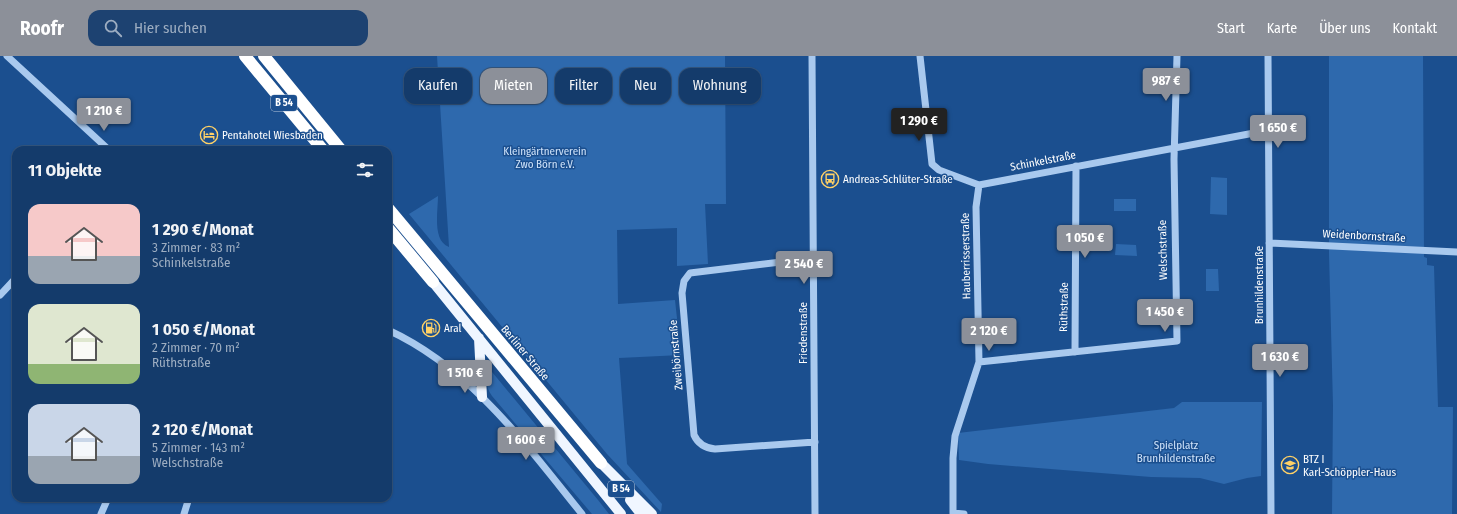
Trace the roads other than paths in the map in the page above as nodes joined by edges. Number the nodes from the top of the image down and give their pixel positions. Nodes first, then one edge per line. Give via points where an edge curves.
1 (0, 56) edge
2 (7, 56) edge
3 (245, 56) edge
4 (264, 56) edge
5 (275, 56) edge
6 (812, 56) edge
7 (920, 56) edge
8 (1177, 56) edge
9 (1268, 56) edge
10 (22, 71) junction
11 (300, 100) junction
12 (1268, 131) junction
13 (105, 146) edge
14 (320, 146) edge
15 (338, 146) edge
16 (1175, 148) junction
17 (1076, 166) junction
18 (979, 185) junction
19 (392, 213) edge
20 (392, 233) edge
21 (1269, 243) junction
22 (1457, 252) edge
23 (814, 258) junction
24 (12, 282) edge
25 (433, 282) joint
26 (0, 295) edge
27 (392, 332) edge
28 (479, 338) junction
29 (1075, 352) junction
30 (979, 362) junction
31 (482, 397) junction
32 (815, 442) junction
33 (601, 463) junction
34 (106, 502) edge
35 (188, 502) edge
36 (101, 514) edge
37 (184, 514) edge
38 (582, 514) edge
39 (621, 514) edge
40 (641, 514) edge
41 (652, 514) edge
42 (815, 514) edge
43 (953, 514) edge
44 (964, 514) edge
45 (1271, 514) edge

1 - 10 street
2 - 10 street
3 - 14 highway, B 54
4 - 11 highway, B 54
5 - 11 highway
6 - 23 street, Friedenstraße
7 - 18 street via 932,164 939,170
8 - 16 street, Welschstraße
9 - 12 street, Brunhildenstraße
10 - 13 street
11 - 15 highway, B 54
12 - 16 street, Schinkelstraße
12 - 21 street, Brunhildenstraße
16 - 17 street, Schinkelstraße
16 - 29 street, Welschstraße via 1176,341
17 - 18 street, Schinkelstraße
17 - 29 street, Rüthstraße
18 - 30 street, Hauberrisserstraße via 976,207
19 - 33 highway, Berliner Straße / B 54
20 - 25 highway, B 54
21 - 22 street, Weidenbornstraße
21 - 45 street, Brunhildenstraße
23 - 32 street, Friedenstraße
23 - 32 street, Zweibörnstraße via 690,273 684,281 682,293 696,440 704,447 715,449
24 - 26 street
25 - 28 main road, B 54
27 - 31 street via 434,357
28 - 31 main road
28 - 39 main road, B 54
29 - 30 street, Welschstraße
30 - 43 street, Hauberrisserstraße via 955,436
31 - 38 street via 518,435
32 - 42 street, Friedenstraße
33 - 40 main road, Berliner Straße / B 54
33 - 41 main road
34 - 36 street
35 - 37 street
43 - 44 street

